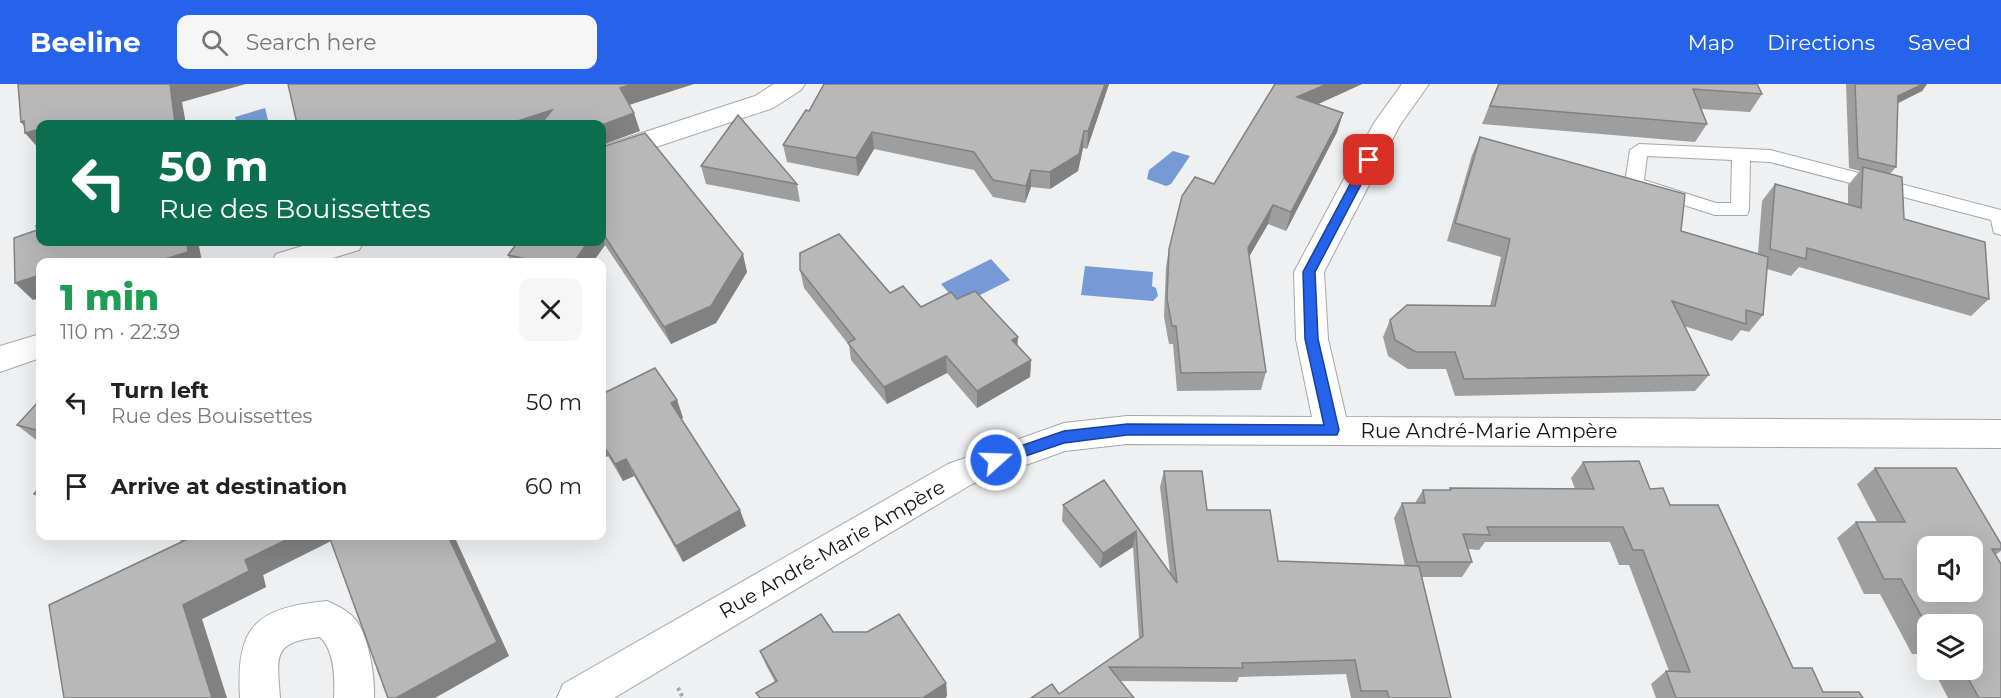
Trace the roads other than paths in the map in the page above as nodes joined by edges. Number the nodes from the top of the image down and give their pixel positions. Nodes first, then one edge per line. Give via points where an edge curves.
1 (792, 84) edge
2 (1416, 84) edge
3 (606, 155) edge
4 (1742, 155) junction
5 (2001, 220) edge
6 (337, 246) edge
7 (299, 258) edge
8 (36, 347) edge
9 (0, 359) edge
10 (1332, 430) junction
11 (2001, 434) edge
12 (260, 698) edge
13 (354, 698) edge
14 (577, 698) edge

1 - 3 street via 764,102
2 - 10 street via 1388,123 1309,272 1312,339
4 - 4 lane via 1639,150 1634,183 1715,209 1740,210
4 - 5 lane via 1770,156
6 - 7 street
8 - 9 street
10 - 11 street, Rue André-Marie Ampère
10 - 14 street, Rue André-Marie Ampère via 1127,430 1064,437 1014,453 960,474
12 - 13 street via 257,662 269,634 293,621 327,619 343,633 354,678

